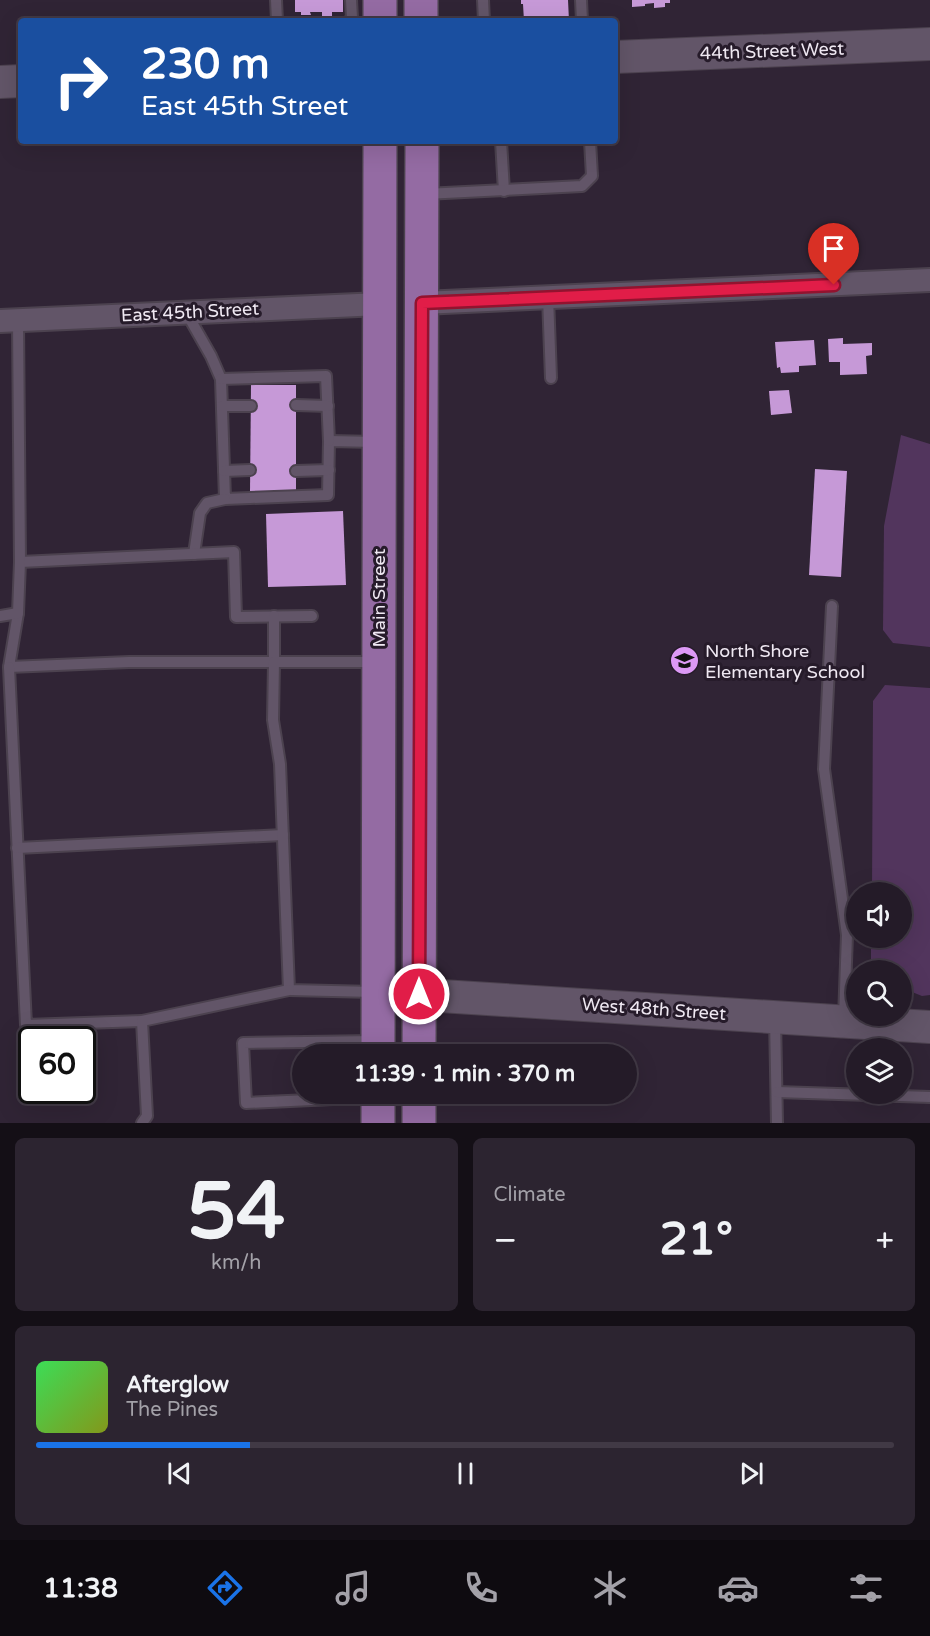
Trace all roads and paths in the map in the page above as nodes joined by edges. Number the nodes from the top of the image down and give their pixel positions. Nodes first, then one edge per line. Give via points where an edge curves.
1 (276, 0) edge
2 (351, 0) edge
3 (380, 0) edge
4 (421, 0) edge
5 (483, 0) edge
6 (581, 0) edge
7 (277, 18) edge
8 (352, 18) edge
9 (380, 18) edge
10 (421, 18) edge
11 (484, 18) edge
12 (582, 18) edge
13 (930, 44) edge
14 (618, 57) edge
15 (18, 81) edge
16 (0, 82) edge
17 (380, 144) edge
18 (422, 144) edge
19 (501, 144) edge
20 (590, 144) edge
21 (504, 191) junction
22 (422, 194) junction
23 (930, 280) edge
24 (548, 297) junction
25 (422, 303) junction
26 (380, 304) junction
27 (186, 312) junction
28 (9, 321) edge
29 (551, 378) dead end
30 (221, 379) junction
31 (296, 405) dead end
32 (222, 406) junction
33 (251, 406) dead end
34 (328, 406) junction
35 (329, 441) junction
36 (380, 442) junction
37 (250, 470) dead end
38 (329, 470) junction
39 (224, 471) junction
40 (296, 471) dead end
41 (225, 499) junction
42 (194, 554) junction
43 (20, 562) junction
44 (832, 606) dead end
45 (18, 613) junction
46 (0, 616) edge
47 (274, 616) junction
48 (312, 616) dead end
49 (274, 662) junction
50 (379, 662) junction
51 (9, 667) junction
52 (283, 835) junction
53 (17, 848) junction
54 (289, 990) junction
55 (378, 992) junction
56 (419, 994) junction
57 (775, 1017) junction
58 (142, 1021) junction
59 (844, 1021) junction
60 (930, 1027) edge
61 (378, 1044) edge
62 (419, 1044) edge
63 (292, 1045) edge
64 (777, 1092) junction
65 (930, 1097) edge
66 (292, 1104) edge
67 (312, 1104) edge
68 (419, 1104) edge
69 (378, 1105) edge
70 (142, 1123) edge
71 (419, 1123) edge
72 (777, 1123) edge

1 - 7 lane
2 - 8 lane
3 - 9 main road
4 - 10 main road
5 - 11 lane
6 - 12 lane
13 - 14 street, 44th Street West
15 - 16 street
17 - 26 main road, Main Street
18 - 22 main road
19 - 21 lane
20 - 21 lane via 592,176 582,186
21 - 22 lane
22 - 25 main road
23 - 24 street
24 - 25 street
24 - 29 lane
25 - 56 main road
26 - 27 street, East 45th Street
26 - 36 main road, Main Street
27 - 28 street, East 45th Street
27 - 30 lane
28 - 43 lane
30 - 32 lane
30 - 34 lane via 326,376
31 - 34 lane
32 - 33 lane
32 - 39 lane
34 - 35 lane
35 - 36 lane
35 - 38 lane
36 - 50 main road, Main Street
37 - 39 lane
38 - 40 lane
38 - 41 lane via 328,495
39 - 41 lane
41 - 42 lane via 207,503 200,513
42 - 43 lane
42 - 47 lane via 234,552 236,617
43 - 45 lane
44 - 59 lane via 824,769 847,935
45 - 46 lane
45 - 51 lane
47 - 48 lane
47 - 49 lane
49 - 50 lane
49 - 51 lane
49 - 52 lane via 273,720 280,764
50 - 55 main road, Main Street
51 - 53 lane
52 - 53 lane
52 - 54 lane
53 - 58 lane via 26,1025
54 - 55 lane
54 - 58 lane
55 - 56 street, West 48th Street
55 - 61 main road, Main Street
56 - 57 street, West 48th Street
56 - 62 main road
57 - 59 street, West 48th Street
57 - 64 lane
58 - 70 lane via 147,1116
59 - 60 street, West 48th Street
63 - 66 lane via 243,1043 246,1103
64 - 65 lane
64 - 72 lane
67 - 69 lane
68 - 71 main road

